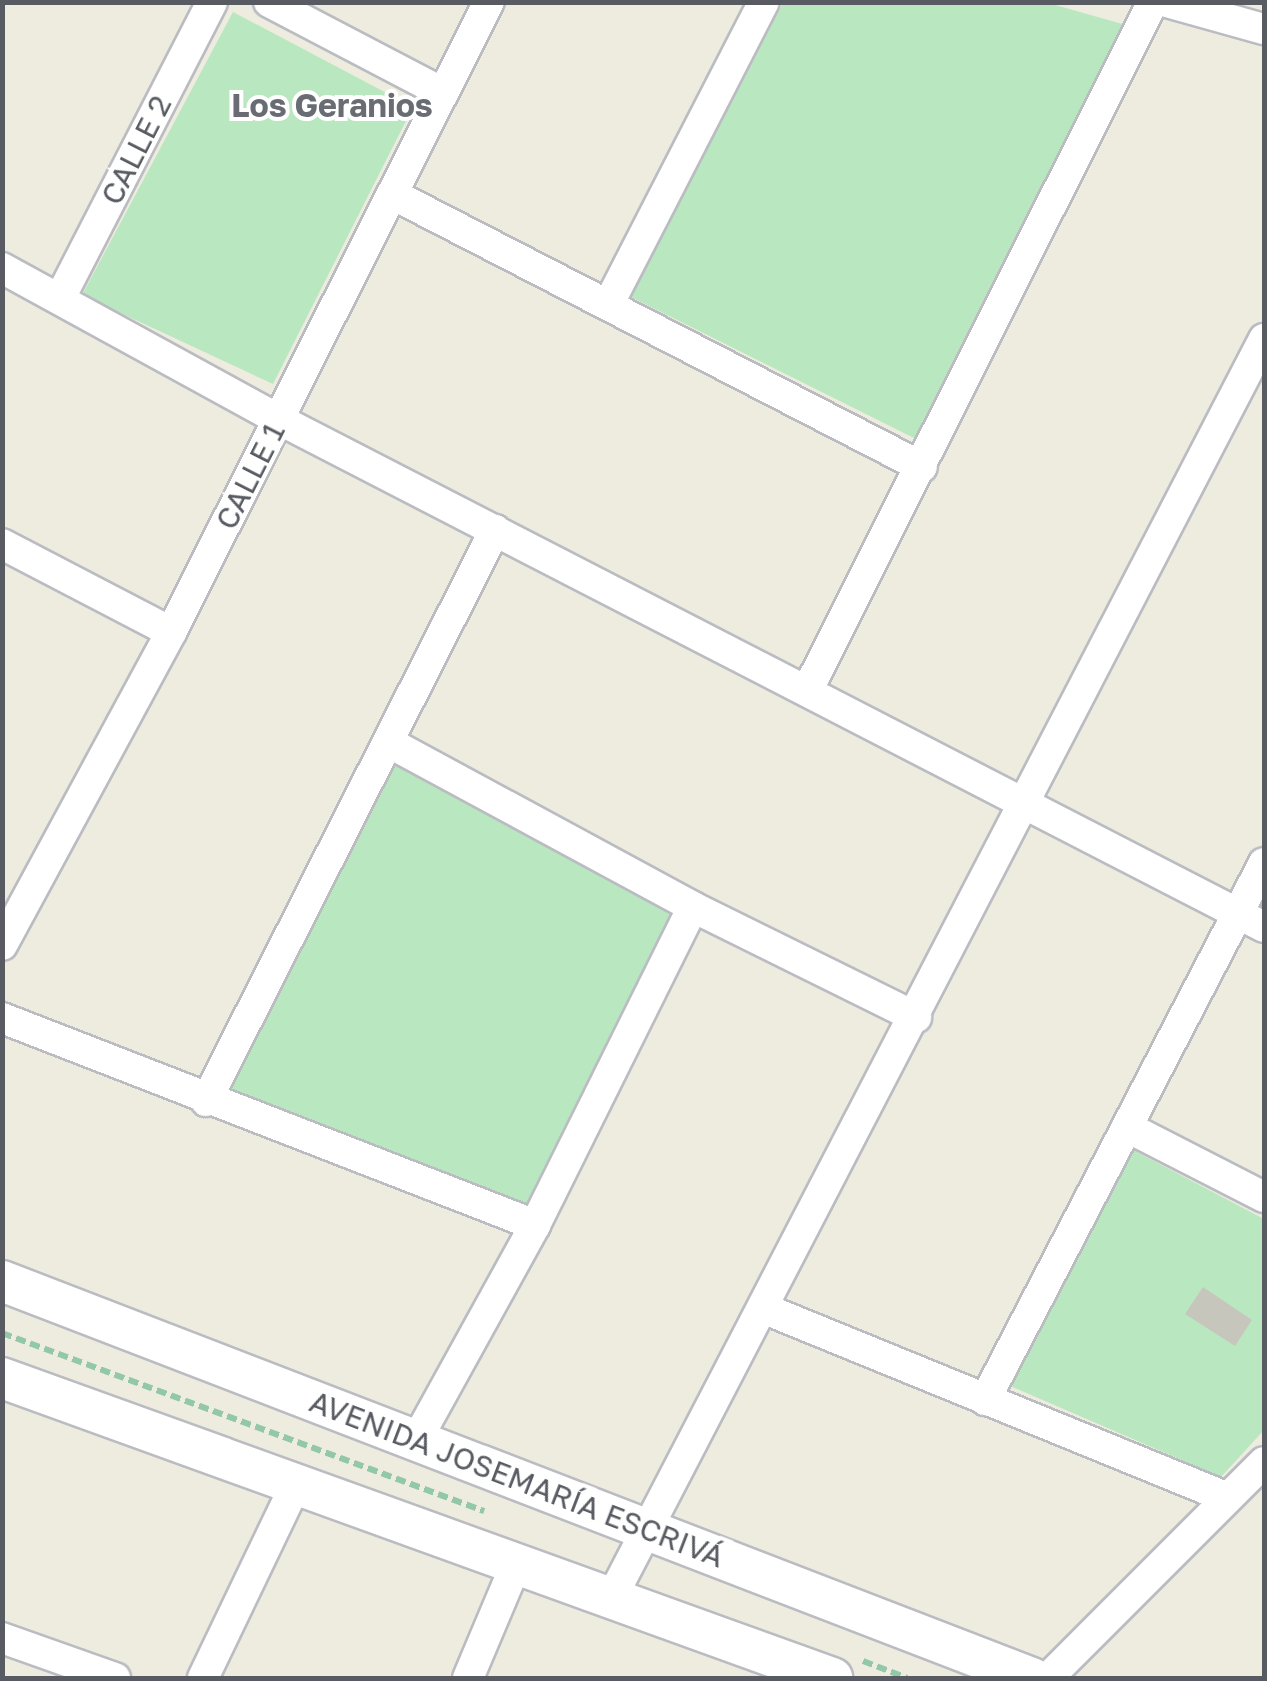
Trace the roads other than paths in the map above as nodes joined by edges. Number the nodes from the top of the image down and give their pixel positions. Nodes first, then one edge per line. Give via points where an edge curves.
1 (212, 2) edge
2 (269, 2) edge
3 (489, 2) edge
4 (764, 2) edge
5 (1153, 2) edge
6 (1166, 2) edge
7 (1264, 29) edge
8 (444, 93) junction
9 (392, 194) junction
10 (2, 268) edge
11 (60, 298) junction
12 (608, 305) junction
13 (1264, 339) edge
14 (278, 420) junction
15 (922, 467) junction
16 (495, 530) junction
17 (2, 544) edge
18 (171, 632) junction
19 (807, 691) junction
20 (390, 743) junction
21 (1024, 802) junction
22 (1264, 863) edge
23 (693, 908) junction
24 (1251, 920) edge
25 (2, 945) edge
26 (2, 1018) edge
27 (916, 1018) junction
28 (206, 1101) junction
29 (1127, 1127) junction
30 (1264, 1197) edge
31 (535, 1225) junction
32 (2, 1281) edge
33 (765, 1309) junction
34 (2, 1378) edge
35 (985, 1400) junction
36 (417, 1438) junction
37 (1264, 1462) edge
38 (297, 1482) junction
39 (1227, 1498) junction
40 (644, 1530) junction
41 (517, 1562) junction
42 (613, 1595) junction
43 (2, 1638) edge
44 (115, 1678) edge
45 (203, 1678) edge
46 (468, 1678) edge
47 (832, 1678) edge
48 (1032, 1678) edge
49 (1048, 1678) edge

1 - 11 street, CALLE 2
2 - 8 street
3 - 8 street, CALLE 1
4 - 12 street
5 - 15 street
6 - 7 street
8 - 9 street, CALLE 1
9 - 12 street
9 - 14 street, CALLE 1
10 - 11 street
11 - 14 street
12 - 15 street
13 - 21 street
14 - 16 street
14 - 18 street, CALLE 1
15 - 19 street
16 - 19 street
16 - 20 street
17 - 18 street
18 - 25 street, CALLE 1
19 - 21 street
20 - 23 street
20 - 28 street
21 - 24 street
21 - 27 street
22 - 24 street
23 - 27 street
23 - 31 street
24 - 29 street
26 - 28 street
27 - 33 street
28 - 31 street
29 - 30 street
29 - 35 street
31 - 36 street
32 - 36 main road, AVENIDA JOSEMARÍA ESCRIVÁ
33 - 35 street
33 - 40 street
34 - 38 main road
35 - 39 street
36 - 40 main road, AVENIDA JOSEMARÍA ESCRIVÁ
37 - 39 street
38 - 41 main road
38 - 45 street
39 - 49 street
40 - 42 street
40 - 48 main road, AVENIDA JOSEMARÍA ESCRIVÁ
41 - 42 main road
41 - 46 street
42 - 47 main road
43 - 44 street

